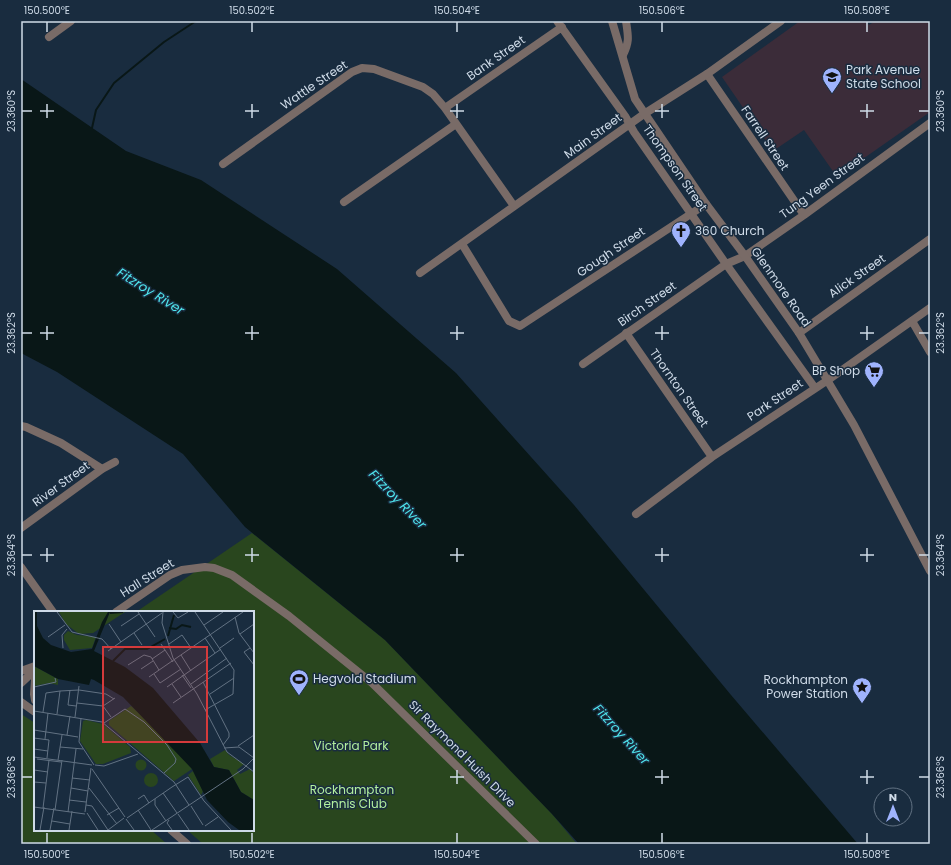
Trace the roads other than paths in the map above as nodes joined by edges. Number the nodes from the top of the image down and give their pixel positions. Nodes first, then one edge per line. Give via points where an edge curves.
1 (612, 21) edge
2 (626, 21) edge
3 (781, 21) edge
4 (69, 22) edge
5 (559, 24) edge
6 (49, 37) dead end
7 (623, 56) junction
8 (707, 74) junction
9 (444, 108) junction
10 (644, 114) junction
11 (930, 123) edge
12 (456, 124) junction
13 (630, 124) junction
14 (223, 164) dead end
15 (344, 202) dead end
16 (706, 204) junction
17 (514, 206) junction
18 (691, 213) junction
19 (804, 215) junction
20 (930, 239) edge
21 (462, 244) junction
22 (745, 256) junction
23 (726, 264) junction
24 (420, 273) dead end
25 (930, 308) edge
26 (912, 321) junction
27 (799, 332) junction
28 (626, 333) junction
29 (930, 352) edge
30 (582, 364) dead end
31 (828, 380) junction
32 (814, 388) junction
33 (21, 426) edge
34 (712, 457) junction
35 (115, 462) dead end
36 (102, 469) junction
37 (636, 514) dead end
38 (21, 528) edge
39 (21, 567) edge
40 (193, 568) joint
41 (930, 571) edge
42 (52, 611) edge
43 (117, 611) edge
44 (34, 666) edge
45 (21, 670) edge
46 (34, 671) edge
47 (21, 684) edge
48 (21, 702) edge
49 (34, 711) edge
50 (172, 831) edge
51 (187, 844) edge
52 (536, 844) edge

1 - 7 street, Glenmore Road
2 - 7 street via 629,39
3 - 8 street, Main Street
4 - 6 street
5 - 9 street, Bank Street
5 - 13 street, Thompson Street
7 - 10 street, Glenmore Road via 633,94
8 - 10 street, Main Street
8 - 19 street, Farrell Street
9 - 12 street
9 - 14 street, Wattle Street via 433,94 423,87 374,69 362,68 340,80
10 - 13 street, Main Street
10 - 16 street, Glenmore Road
11 - 19 street, Tung Yeen Street
12 - 15 street
12 - 17 street
13 - 17 street, Main Street
13 - 18 street, Thompson Street
16 - 18 street, Gough Street
16 - 22 street, Glenmore Road
17 - 21 street, Main Street
18 - 21 street, Gough Street via 520,326 509,321
18 - 23 street, Thompson Street
19 - 22 street, Tung Yeen Street
20 - 27 street, Alick Street
21 - 24 street, Main Street
22 - 23 street, Tung Yeen Street
22 - 27 street, Glenmore Road
23 - 28 street, Birch Street
23 - 32 street, Thompson Street
25 - 26 street, Park Street
26 - 29 street
26 - 31 street, Park Street
27 - 31 street, Glenmore Road
28 - 30 street, Birch Street
28 - 34 street, Thornton Street
31 - 32 street, Park Street
31 - 41 street, Glenmore Road
32 - 34 street, Park Street
33 - 36 street via 61,443
34 - 37 street, Park Street
35 - 36 street, River Street
36 - 38 street, River Street
39 - 42 street
40 - 43 street, Hall Street via 175,572
40 - 52 street, Sir Raymond Huish Drive via 214,568 232,575 290,616 366,678
44 - 45 street
46 - 47 street
48 - 49 street
50 - 51 street

